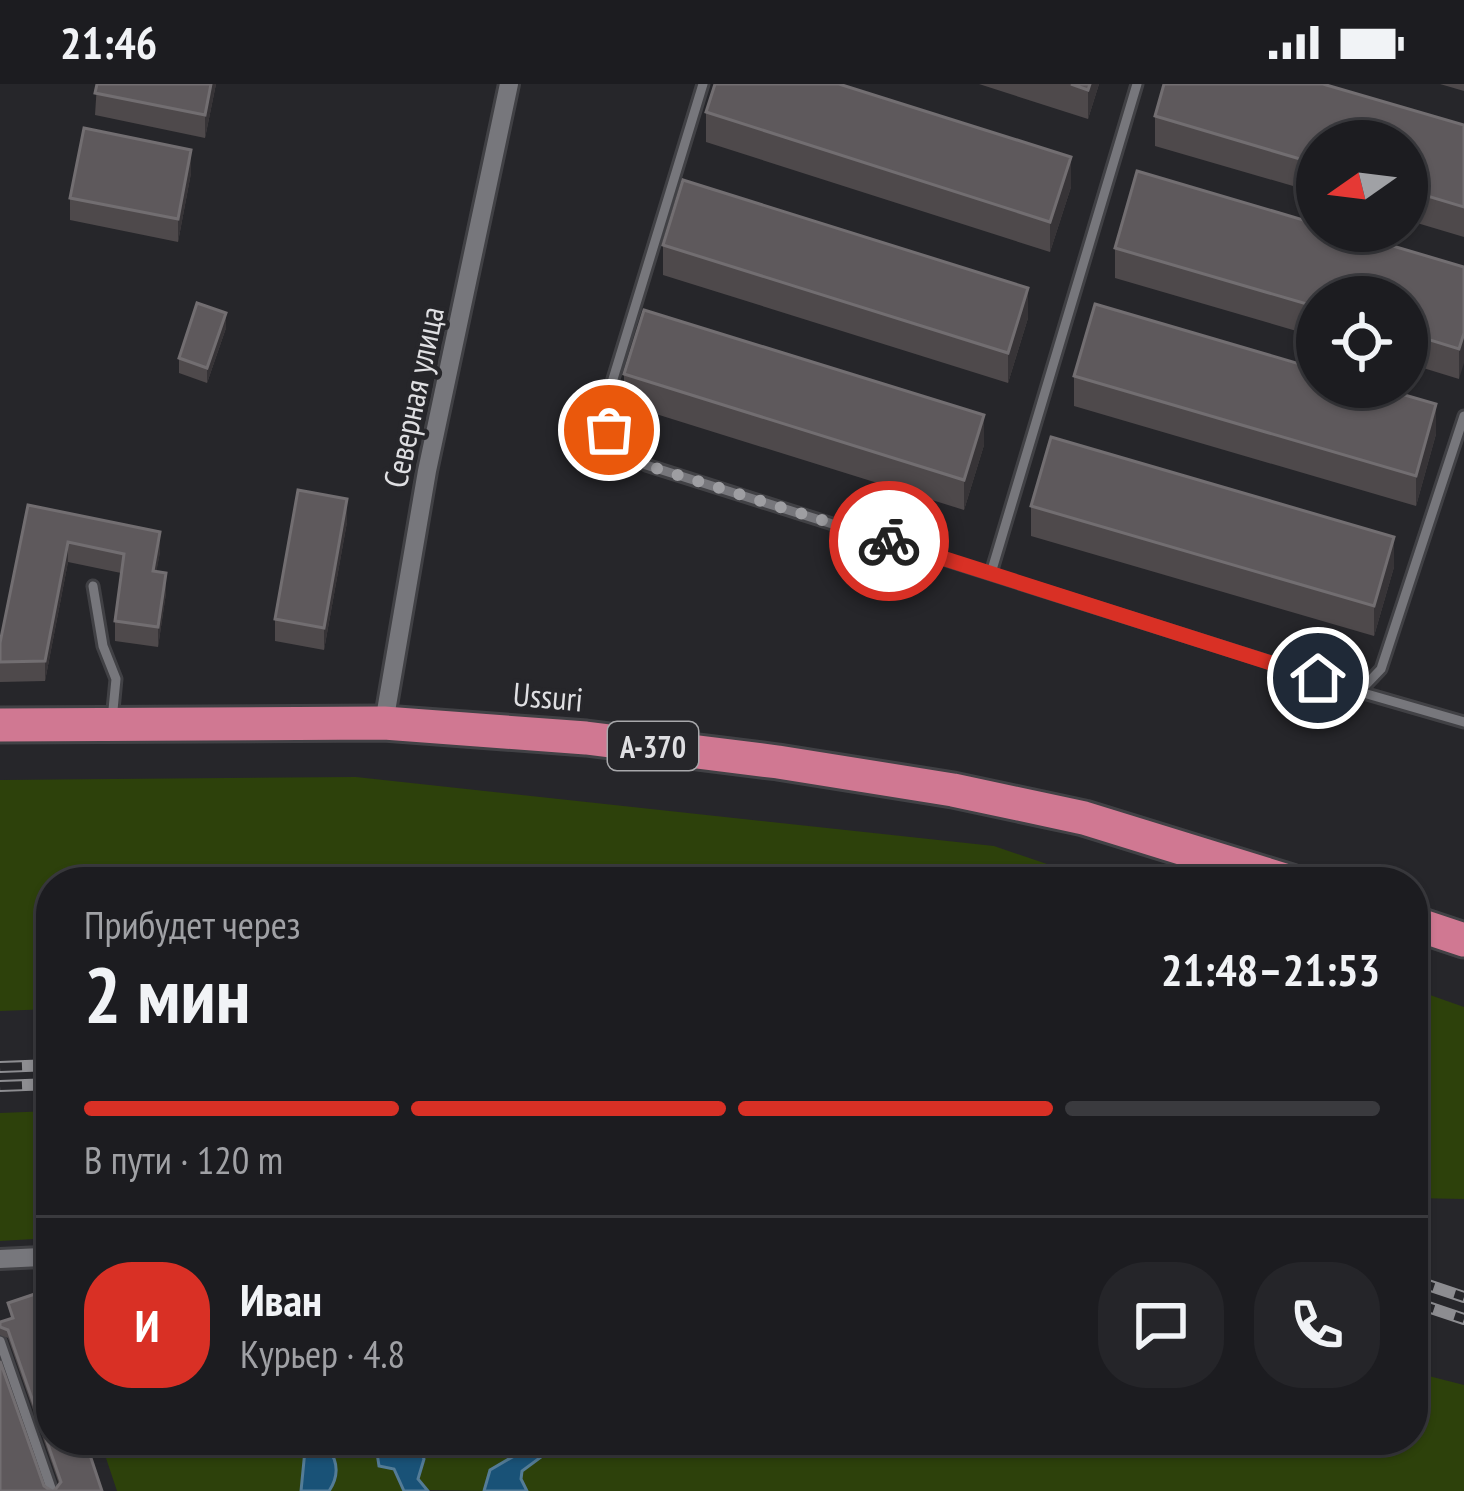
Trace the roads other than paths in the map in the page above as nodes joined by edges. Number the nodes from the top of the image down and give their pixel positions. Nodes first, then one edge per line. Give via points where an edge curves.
1 (509, 84) edge
2 (703, 84) edge
3 (1138, 84) edge
4 (1464, 416) edge
5 (991, 573) junction
6 (93, 586) dead end
7 (1360, 692) junction
8 (1464, 722) edge
9 (384, 723) junction
10 (0, 725) edge
11 (112, 725) junction
12 (1242, 867) edge
13 (1428, 928) edge
14 (1464, 940) edge
15 (36, 1257) edge
16 (0, 1259) edge
17 (0, 1341) edge
18 (36, 1445) edge
19 (40, 1455) edge
20 (52, 1491) edge

1 - 9 street, Северная улица via 427,471
2 - 5 lane via 606,402 621,452
3 - 5 lane
4 - 7 lane via 1381,669
5 - 7 lane
6 - 11 lane via 116,679
7 - 8 lane
9 - 11 highway, Ussuri / А-370
9 - 12 highway, Ussuri / А-370 via 586,738 953,790 1084,818
10 - 11 highway, Ussuri / А-370
13 - 14 highway
15 - 16 street
17 - 18 lane
19 - 20 lane

